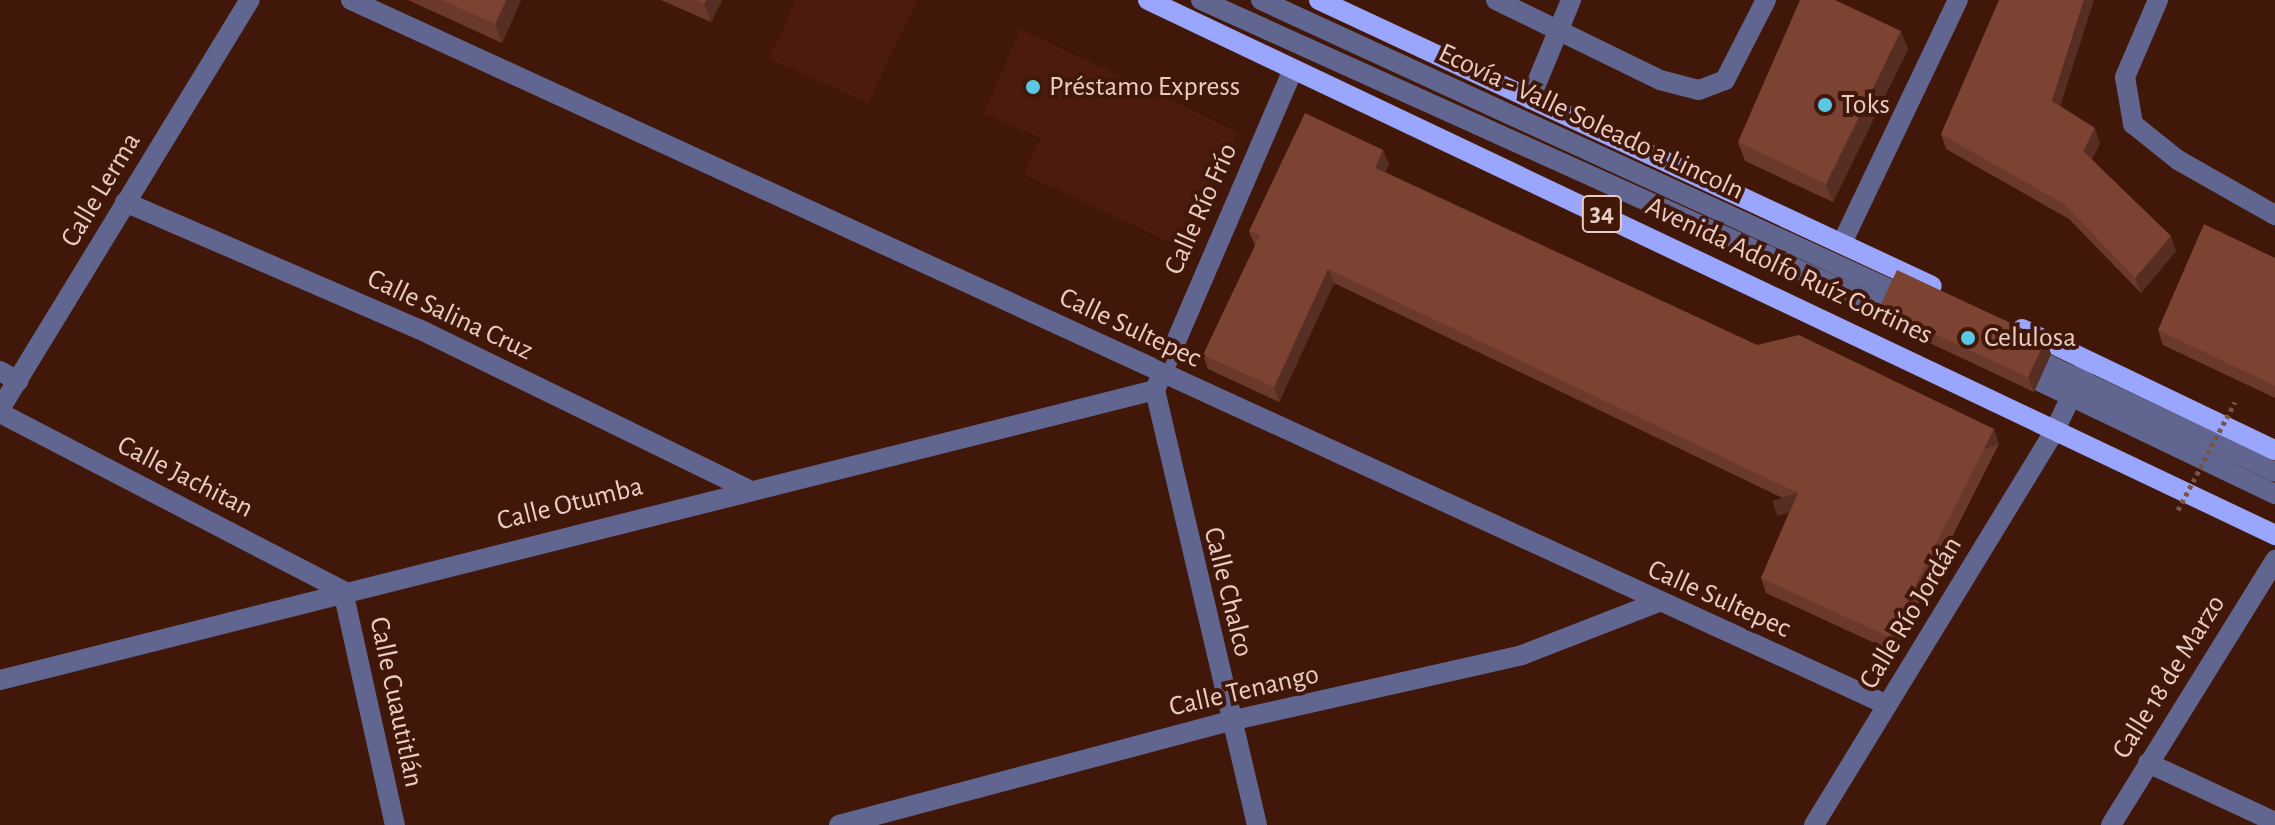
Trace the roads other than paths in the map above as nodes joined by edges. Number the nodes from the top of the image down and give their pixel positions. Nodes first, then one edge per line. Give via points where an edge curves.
1 (250, 0) edge
2 (351, 0) edge
3 (1148, 0) edge
4 (1201, 0) edge
5 (1261, 0) edge
6 (1319, 0) edge
7 (1496, 0) edge
8 (1571, 0) edge
9 (1766, 0) edge
10 (1958, 0) edge
11 (2158, 0) edge
12 (1560, 29) junction
13 (1293, 69) junction
14 (1530, 99) junction
15 (125, 202) junction
16 (2275, 215) edge
17 (1842, 243) junction
18 (1952, 295) edge
19 (2006, 322) edge
20 (2043, 372) edge
21 (9, 376) edge
22 (2080, 379) junction
23 (1157, 381) junction
24 (0, 411) edge
25 (2055, 430) junction
26 (2275, 450) edge
27 (2275, 472) edge
28 (747, 489) junction
29 (2275, 494) edge
30 (2275, 535) edge
31 (2275, 560) edge
32 (343, 591) junction
33 (1656, 603) junction
34 (0, 680) edge
35 (1887, 705) junction
36 (1230, 721) junction
37 (2148, 763) junction
38 (2275, 822) edge
39 (395, 825) edge
40 (839, 825) edge
41 (1257, 825) edge
42 (1814, 825) edge
43 (2111, 825) edge

1 - 15 street, Calle Lerma
2 - 23 street, Calle Sultepec
3 - 13 main road, Avenida Adolfo Ruíz Cortines / 34
4 - 5 street, Ecovía - Valle Soleado a Lincoln via 1894,302
6 - 14 main road, Avenida Adolfo Ruíz Cortines
7 - 12 street
8 - 12 street
9 - 12 street via 1725,80 1699,90 1660,80
10 - 17 street
11 - 16 street via 2125,77 2133,124 2160,148
12 - 14 street
13 - 23 street, Calle Río Frío
13 - 25 main road, Avenida Adolfo Ruíz Cortines / 34
14 - 17 main road, Avenida Adolfo Ruíz Cortines
15 - 21 street, Calle Lerma
15 - 28 street, Calle Salina Cruz via 419,329
17 - 18 main road, Avenida Adolfo Ruíz Cortines
19 - 22 main road
20 - 22 street
21 - 24 street, Calle Lerma
22 - 25 street, Calle Río Jordán
22 - 26 main road
22 - 27 street
22 - 29 street
23 - 28 street, Calle Otumba
23 - 33 street, Calle Sultepec
23 - 36 street, Calle Chalco
24 - 32 street, Calle Jachitan
25 - 30 main road, Avenida Adolfo Ruíz Cortines / 34
25 - 35 street, Calle Río Jordán
28 - 32 street, Calle Otumba
31 - 37 street, Calle 18 de Marzo
32 - 34 street, Calle Otumba
32 - 39 street, Calle Cuautitlán
33 - 35 street, Calle Sultepec
33 - 36 street, Calle Tenango via 1522,655
35 - 42 street, Calle Río Jordán
36 - 40 street, Calle Tenango
36 - 41 street, Calle Chalco
37 - 38 street
37 - 43 street, Calle 18 de Marzo

